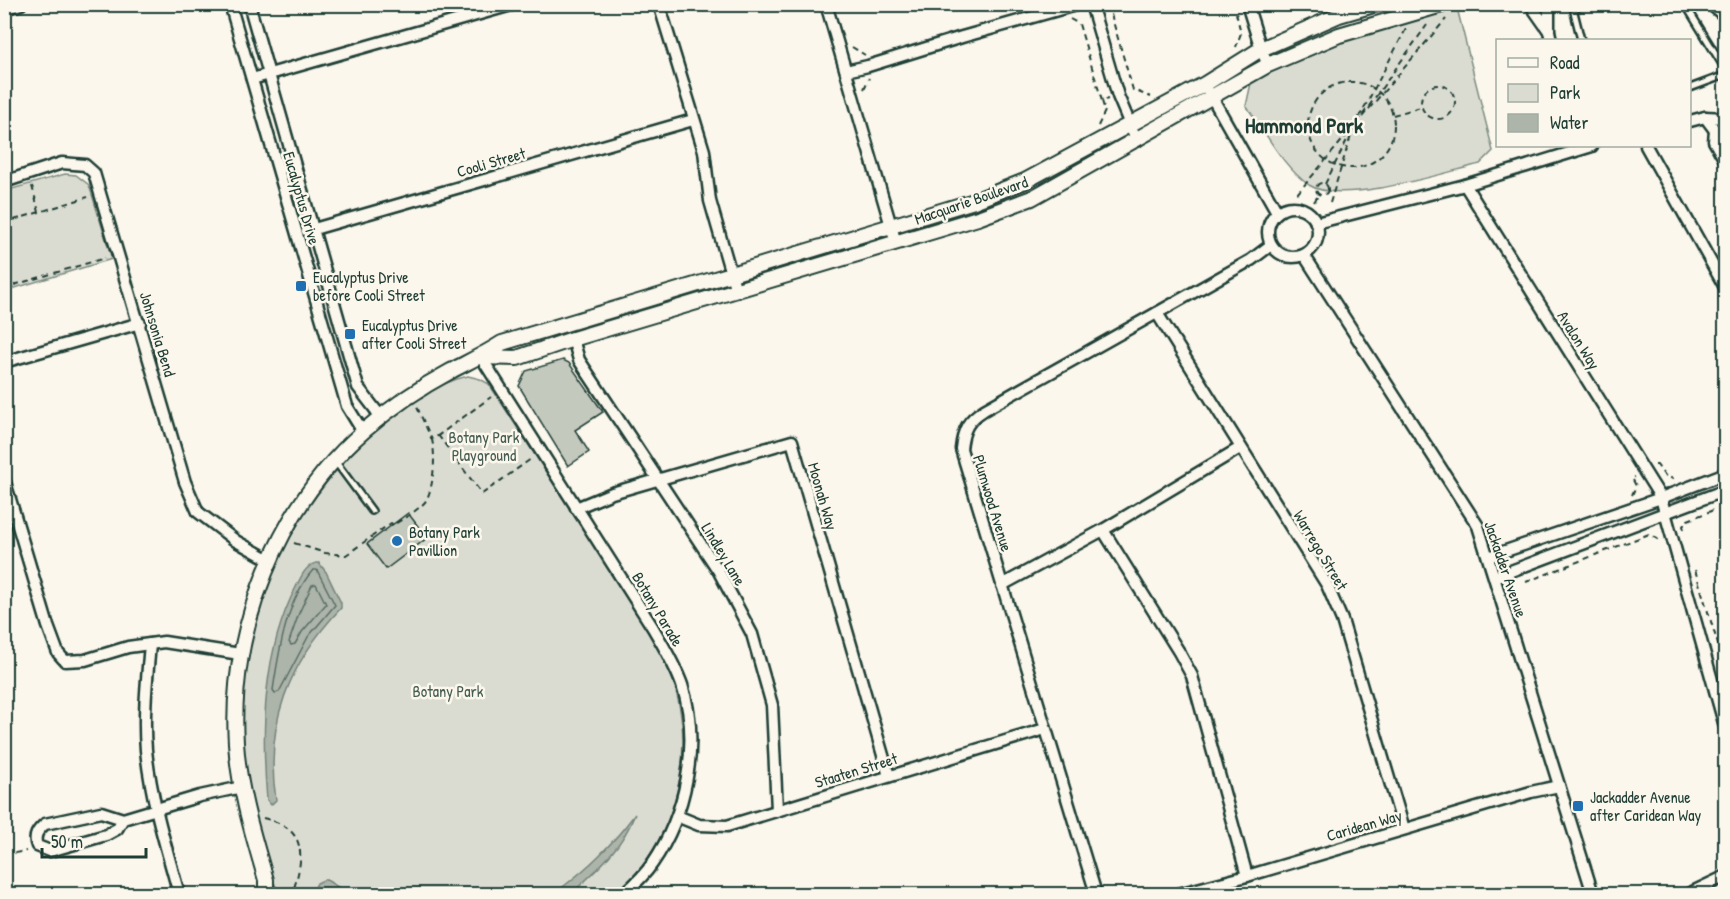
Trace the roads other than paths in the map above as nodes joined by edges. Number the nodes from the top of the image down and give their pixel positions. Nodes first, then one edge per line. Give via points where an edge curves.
1 (21, 4) edge
2 (230, 4) edge
3 (249, 4) edge
4 (515, 4) edge
5 (658, 4) edge
6 (826, 4) edge
7 (1079, 4) edge
8 (1091, 4) edge
9 (1247, 4) edge
10 (1377, 4) edge
11 (1530, 4) edge
12 (1549, 4) edge
13 (1579, 4) edge
14 (1685, 4) edge
15 (1715, 4) edge
16 (4, 9) edge
17 (1447, 10) edge
18 (1725, 13) edge
19 (1410, 15) edge
20 (1550, 36) edge
21 (1581, 39) edge
22 (1261, 49) junction
23 (1268, 66) junction
24 (846, 71) junction
25 (269, 75) junction
26 (252, 79) junction
27 (1205, 84) junction
28 (1691, 87) edge
29 (1212, 97) junction
30 (1704, 117) junction
31 (1725, 118) edge
32 (693, 120) junction
33 (1691, 120) edge
34 (1129, 124) junction
35 (1715, 131) junction
36 (1137, 141) junction
37 (1725, 145) edge
38 (1579, 147) edge
39 (1647, 147) edge
40 (1725, 162) edge
41 (4, 182) edge
42 (1465, 185) junction
43 (1277, 212) junction
44 (1316, 223) junction
45 (891, 226) junction
46 (313, 229) junction
47 (297, 234) junction
48 (896, 243) junction
49 (1271, 245) junction
50 (1304, 255) junction
51 (732, 275) junction
52 (1725, 289) edge
53 (736, 291) junction
54 (1157, 313) junction
55 (140, 323) junction
56 (573, 339) junction
57 (481, 357) junction
58 (4, 362) edge
59 (381, 417) junction
60 (363, 432) junction
61 (1240, 448) junction
62 (335, 461) junction
63 (1725, 473) edge
64 (4, 479) edge
65 (660, 480) junction
66 (1725, 490) edge
67 (1660, 498) junction
68 (576, 508) junction
69 (372, 512) dead end
70 (1663, 513) junction
71 (1103, 530) junction
72 (1488, 557) junction
73 (270, 560) junction
74 (1494, 577) junction
75 (1002, 585) junction
76 (150, 644) junction
77 (240, 654) junction
78 (1045, 729) junction
79 (1725, 729) edge
80 (889, 776) junction
81 (1559, 786) junction
82 (242, 788) junction
83 (156, 810) junction
84 (777, 810) junction
85 (677, 816) junction
86 (123, 819) junction
87 (1404, 829) junction
88 (1248, 876) junction
89 (1725, 876) edge
90 (266, 887) edge
91 (179, 894) edge
92 (276, 894) edge
93 (624, 894) edge
94 (1096, 894) edge
95 (1178, 894) edge
96 (1593, 894) edge
97 (1688, 894) edge

1 - 16 street
2 - 26 street, Eucalyptus Drive
3 - 25 street, Eucalyptus Drive
4 - 25 street
5 - 32 street
6 - 24 street
7 - 24 street
8 - 34 street
9 - 22 street
10 - 22 street, Macquarie Boulevard via 1339,15
11 - 20 street
12 - 20 street
13 - 21 lane via 1574,12
14 - 28 lane via 1725,69 1725,75
15 - 18 main road
17 - 19 street, Macquarie Boulevard
19 - 23 street, Macquarie Boulevard via 1340,35
22 - 23 street
22 - 27 street, Macquarie Boulevard
23 - 29 street, Macquarie Boulevard
24 - 45 street
25 - 26 street
25 - 46 street, Eucalyptus Drive
26 - 47 street, Eucalyptus Drive
27 - 29 street
27 - 34 street, Macquarie Boulevard
29 - 36 street, Macquarie Boulevard
29 - 43 street
30 - 31 street
30 - 33 street
30 - 35 street
32 - 46 street, Cooli Street
32 - 51 street via 704,151 710,201
34 - 36 street
34 - 45 street, Macquarie Boulevard via 1025,181
35 - 37 street
35 - 40 street via 1714,141
36 - 48 street, Macquarie Boulevard via 1032,198
38 - 42 street
39 - 52 street
41 - 55 street, Johnsonia Bend via 62,163 85,165 94,173
42 - 44 street
42 - 67 street, Avalon Way
43 - 44 street via 1299,208 1307,211
43 - 49 street via 1267,231
44 - 50 street via 1316,242
45 - 48 street
45 - 51 street, Macquarie Boulevard
46 - 47 street, Cooli Street
46 - 59 street, Eucalyptus Drive via 358,387
47 - 60 street, Eucalyptus Drive via 347,406
48 - 53 street, Macquarie Boulevard
49 - 50 street via 1285,257
49 - 54 street, Plumwood Avenue
50 - 72 street, Jackadder Avenue via 1478,525
51 - 53 street
51 - 57 street, Macquarie Boulevard via 528,334 502,343
53 - 56 street, Macquarie Boulevard
54 - 61 street, Warrego Street
54 - 75 street, Plumwood Avenue via 968,421 961,449
55 - 58 street
55 - 73 street, Johnsonia Bend via 185,482 198,512 236,541
56 - 57 street, Macquarie Boulevard via 517,358
56 - 65 street, Lindley Lane via 579,360
57 - 59 street, Macquarie Boulevard via 451,371
57 - 68 street, Botany Parade
59 - 60 street, Macquarie Boulevard
60 - 62 street, Macquarie Boulevard
61 - 71 street
61 - 87 street, Warrego Street via 1327,585 1342,620
62 - 69 lane
62 - 73 street, Macquarie Boulevard via 288,525
63 - 67 street
64 - 76 street via 58,653 65,661
65 - 68 street, Moonah Way
65 - 80 street, Moonah Way via 792,441
65 - 84 street, Lindley Lane via 718,570 752,634 772,705
66 - 70 street
67 - 70 street, Avalon Way
67 - 72 street
68 - 85 street, Botany Parade via 653,628 682,687 690,755
70 - 74 street
70 - 79 street, Avalon Way
71 - 75 street
71 - 88 street via 1192,676
72 - 74 street, Jackadder Avenue
73 - 77 street, Macquarie Boulevard
74 - 81 street, Jackadder Avenue
75 - 78 street, Plumwood Avenue
76 - 77 street via 164,642
76 - 83 street via 146,750
77 - 82 street, Macquarie Boulevard via 236,742
78 - 80 street, Staaten Street
78 - 94 street, Plumwood Avenue
80 - 84 street, Staaten Street
81 - 87 street, Caridean Way
81 - 96 street, Jackadder Avenue
82 - 83 street
82 - 90 street, Macquarie Boulevard
83 - 86 street
83 - 91 street
84 - 85 street, Staaten Street via 727,826 699,825
85 - 93 street, Botany Parade via 651,867
86 - 86 street via 101,812 45,824 35,836 37,846 50,851 106,835 117,829
87 - 88 street, Caridean Way
88 - 95 street, Caridean Way
89 - 97 street
90 - 92 street, Macquarie Boulevard

